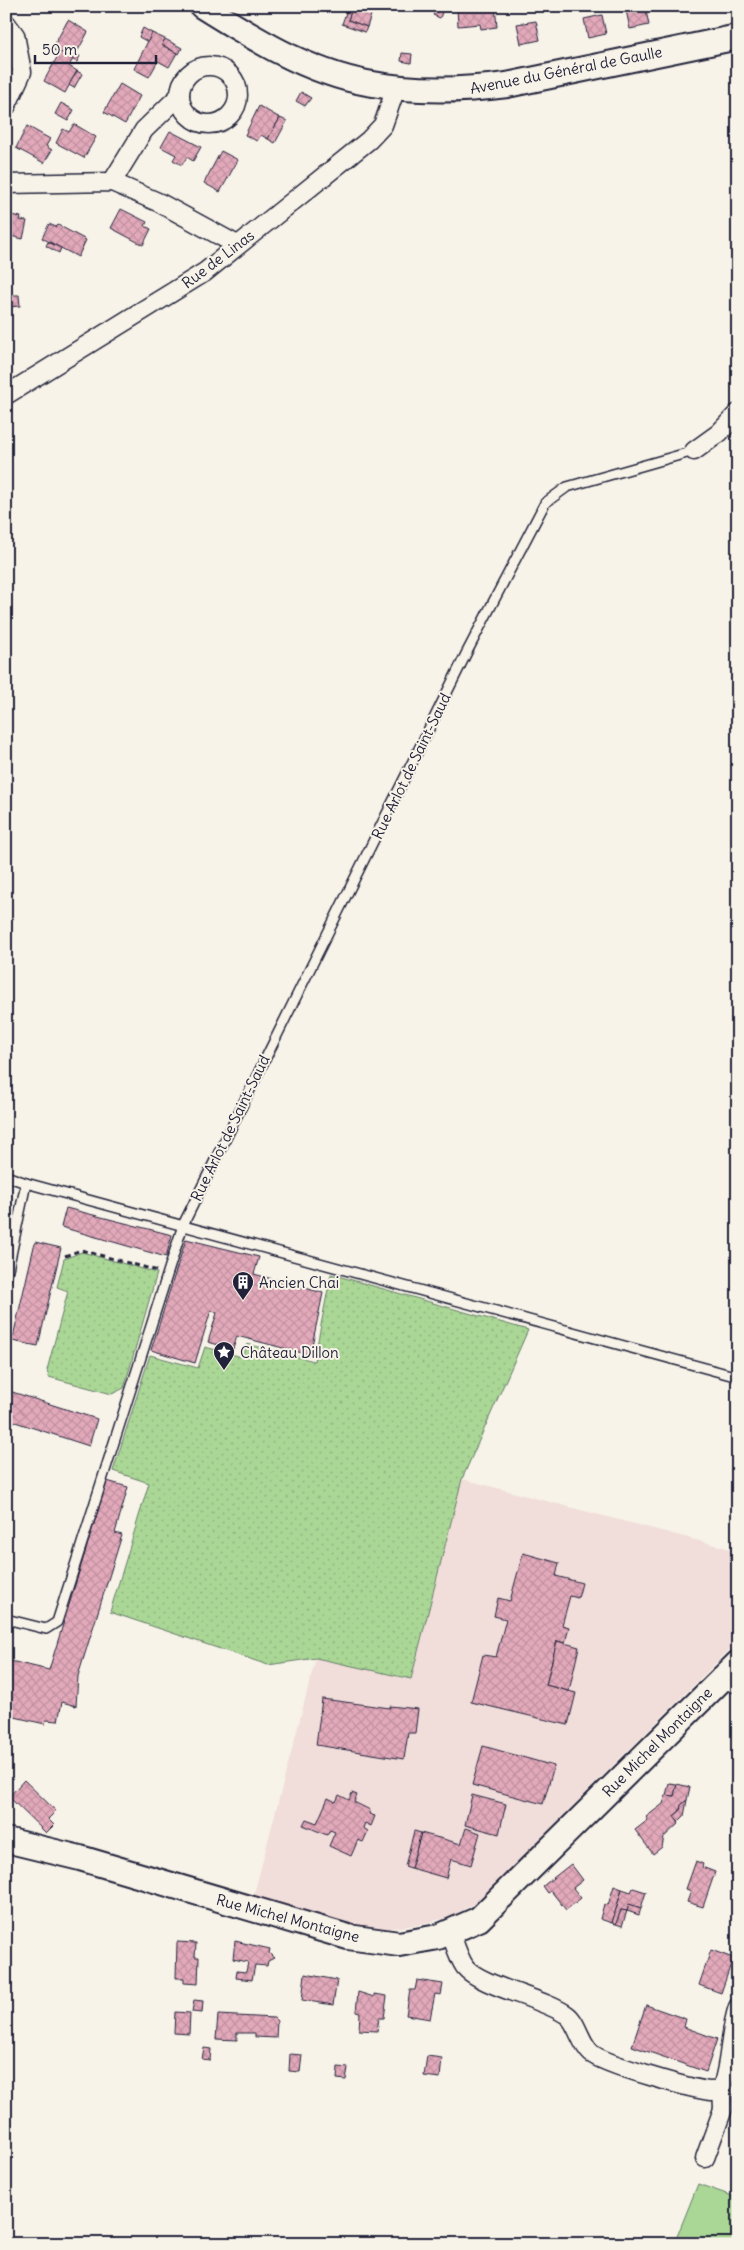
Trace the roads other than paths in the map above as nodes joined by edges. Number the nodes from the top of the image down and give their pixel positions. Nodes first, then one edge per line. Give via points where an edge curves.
1 (202, 6) edge
2 (6, 23) edge
3 (738, 37) edge
4 (396, 88) junction
5 (180, 95) dead end
6 (6, 107) edge
7 (112, 182) junction
8 (6, 184) edge
9 (237, 245) junction
10 (6, 394) edge
11 (738, 413) edge
12 (694, 451) joint
13 (6, 1176) edge
14 (26, 1183) junction
15 (183, 1225) junction
16 (6, 1279) edge
17 (738, 1377) edge
18 (6, 1619) edge
19 (732, 1675) edge
20 (6, 1840) edge
21 (450, 1931) junction
22 (738, 2007) edge
23 (722, 2088) junction
24 (705, 2158) dead end

1 - 4 street, Avenue du Général de Gaulle via 298,60 365,83
2 - 6 street via 15,35 22,72
3 - 4 street, Avenue du Général de Gaulle via 507,85 468,90
4 - 9 street, Rue de Linas via 383,125 369,140
5 - 7 street via 144,130
7 - 8 street
7 - 9 street via 160,203
9 - 10 street, Rue de Linas via 205,272 134,318
11 - 12 street, Rue Arlot de Saint-Saud via 719,433
12 - 15 lane, Rue Arlot de Saint-Saud via 567,487 545,503 467,652
13 - 14 lane
14 - 15 lane
14 - 16 lane
15 - 17 lane
15 - 18 lane, Rue Arlot de Saint-Saud via 56,1622 46,1629
19 - 21 street, Rue Michel Montaigne via 479,1919
20 - 21 street, Rue Michel Montaigne via 80,1858 348,1937 399,1944 438,1937
21 - 23 street via 464,1966 470,1972 555,2007 570,2017 583,2045 594,2055 617,2066 689,2086 713,2091
22 - 23 street
23 - 24 street via 723,2109

